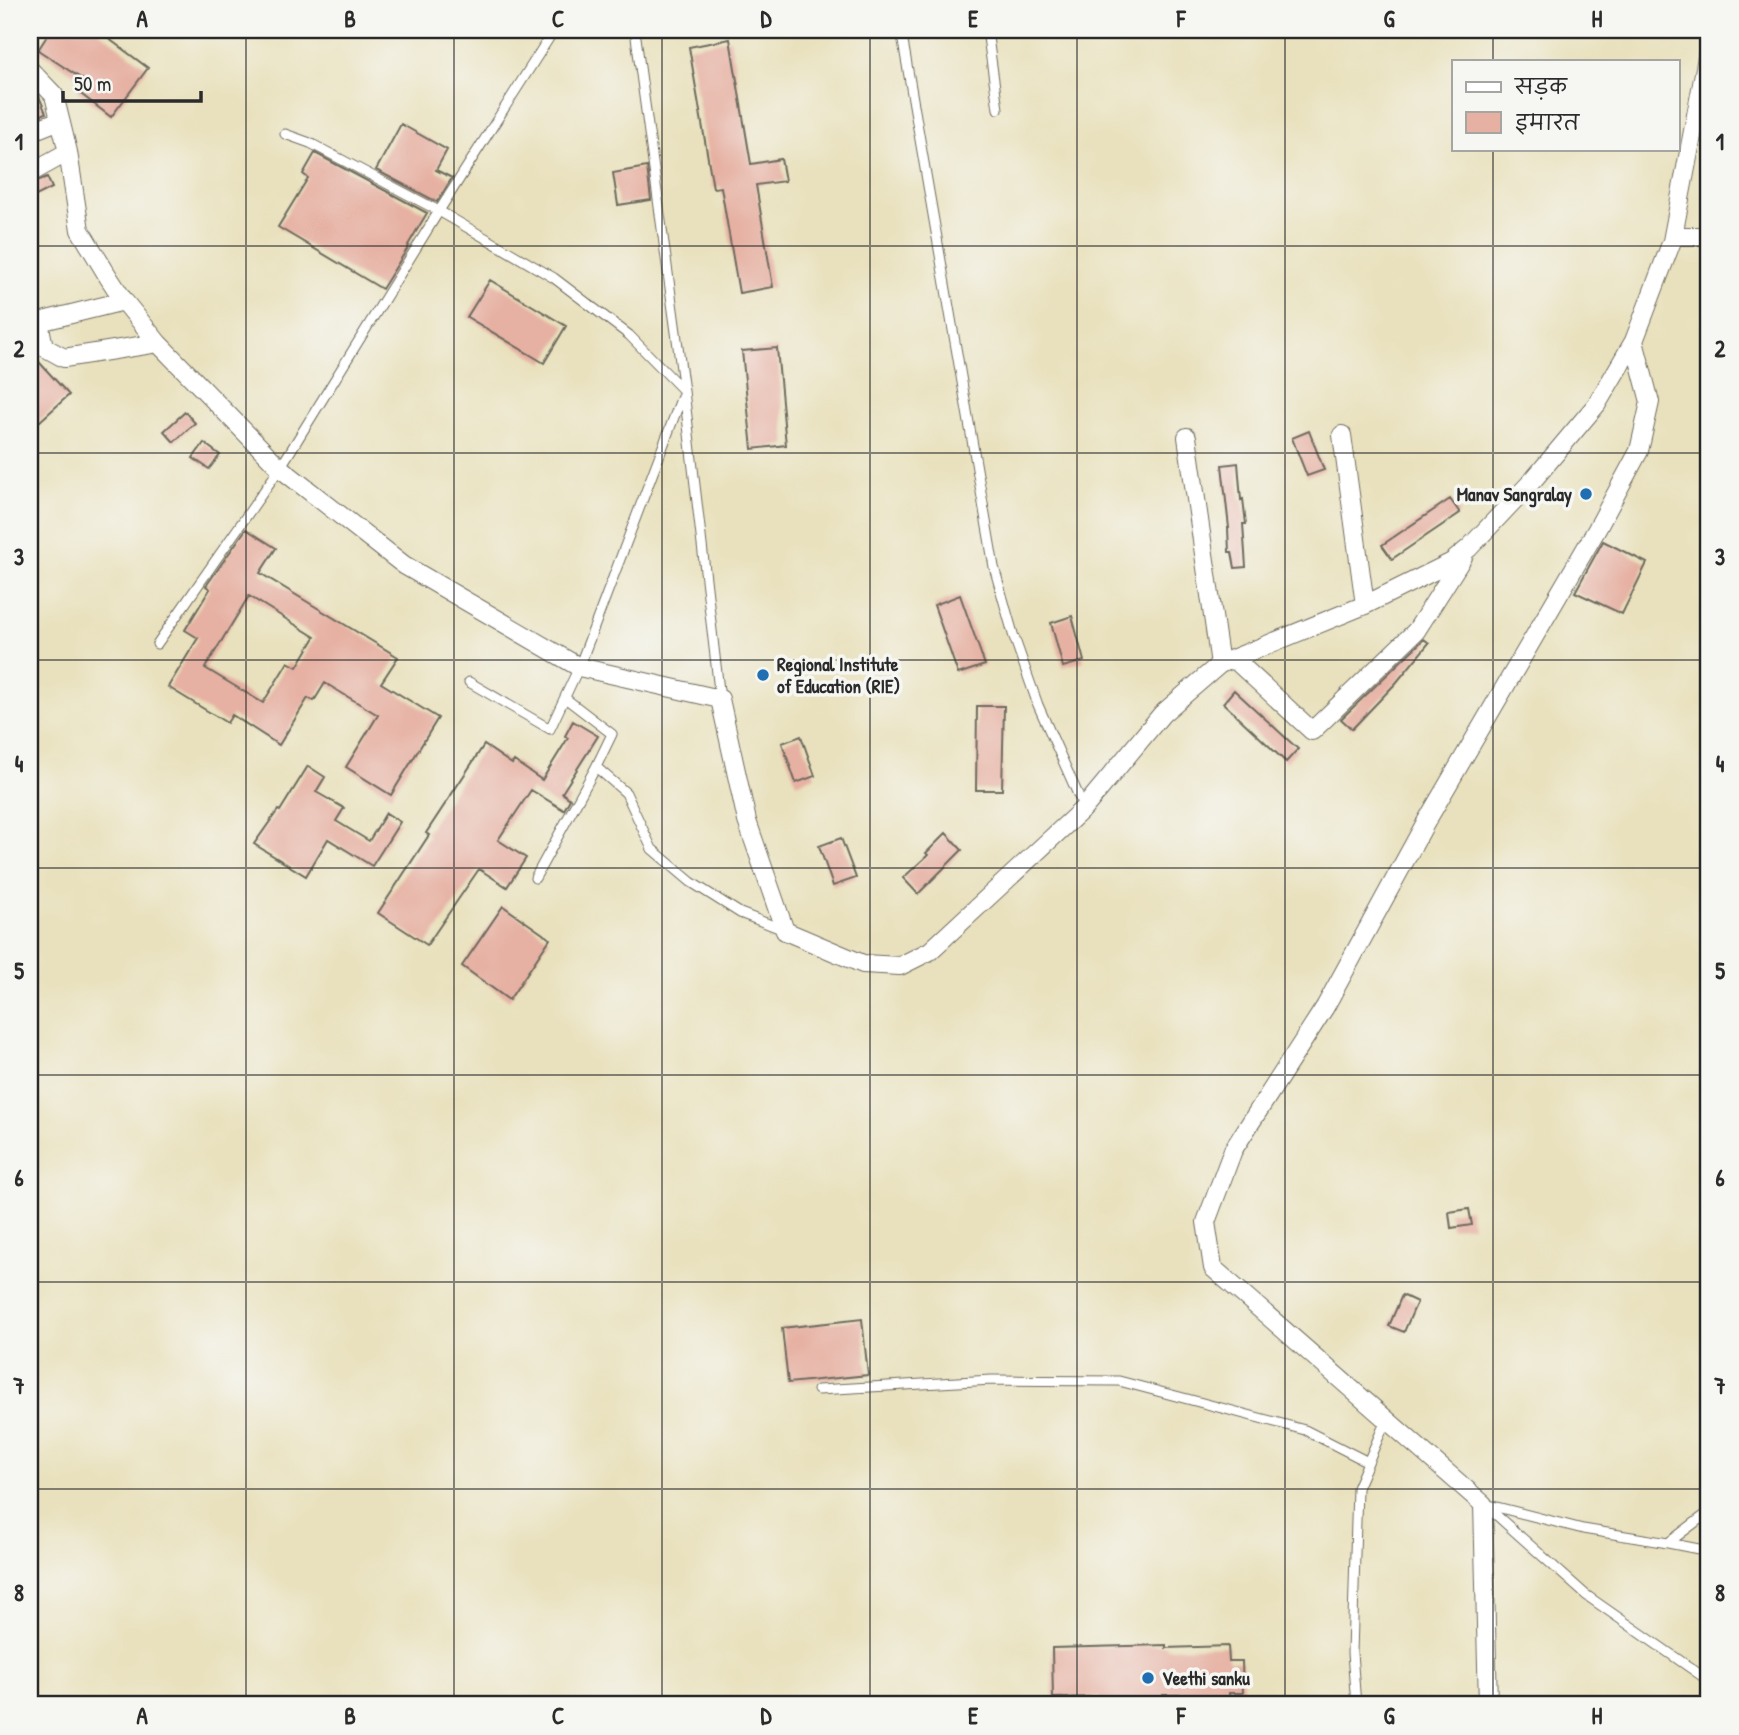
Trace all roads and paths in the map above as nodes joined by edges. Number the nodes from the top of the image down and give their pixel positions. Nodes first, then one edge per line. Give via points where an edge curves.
1 (554, 30) edge
2 (635, 30) edge
3 (901, 30) edge
4 (987, 30) edge
5 (1709, 47) edge
6 (30, 69) edge
7 (998, 109) dead end
8 (60, 120) junction
9 (30, 132) edge
10 (285, 134) dead end
11 (68, 152) junction
12 (30, 173) edge
13 (439, 211) junction
14 (1673, 236) junction
15 (1709, 236) edge
16 (124, 301) junction
17 (1634, 341) junction
18 (158, 343) junction
19 (684, 391) junction
20 (1342, 435) dead end
21 (1186, 437) dead end
22 (280, 468) junction
23 (1469, 548) junction
24 (1365, 605) junction
25 (157, 644) dead end
26 (1227, 662) junction
27 (579, 667) junction
28 (469, 682) dead end
29 (565, 698) junction
30 (720, 699) junction
31 (596, 767) junction
32 (1084, 808) junction
33 (535, 878) dead end
34 (785, 931) junction
35 (818, 1390) dead end
36 (1386, 1420) junction
37 (1368, 1462) junction
38 (1483, 1504) junction
39 (1709, 1512) edge
40 (1668, 1543) junction
41 (1709, 1551) edge
42 (1702, 1676) dead end
43 (1356, 1705) edge
44 (1488, 1705) edge

1 - 13 lane
2 - 19 lane
3 - 32 lane via 993,567 1038,705
4 - 7 lane
5 - 14 street
6 - 8 street via 54,95
8 - 9 street
8 - 11 street
10 - 13 lane
11 - 12 street
11 - 16 street via 80,230
13 - 19 lane via 554,278 629,335
13 - 22 lane
14 - 15 street
14 - 17 street
16 - 18 street
16 - 18 street via 39,321 44,347 64,358
17 - 23 street via 1597,404
17 - 36 street via 1650,402 1639,451 1325,1007 1233,1150 1206,1222 1213,1268
18 - 22 street
19 - 27 lane
19 - 30 lane
20 - 24 street
21 - 26 street
22 - 25 lane
22 - 27 street via 404,565
23 - 24 street via 1452,562
23 - 26 street via 1416,631 1312,731
24 - 26 street
26 - 32 street via 1162,714
27 - 29 lane
27 - 30 street
28 - 29 lane via 550,729
29 - 31 lane via 612,734
30 - 34 street via 747,821
31 - 33 lane
31 - 34 lane via 626,793 652,849 691,882 740,913
32 - 34 street via 930,951 900,966 863,964
35 - 37 lane via 992,1380 1119,1381 1305,1430
36 - 37 lane
36 - 38 street
37 - 43 lane via 1357,1488 1352,1653
38 - 40 lane via 1583,1529
38 - 42 lane via 1586,1595
38 - 44 street
39 - 40 lane
40 - 41 lane

